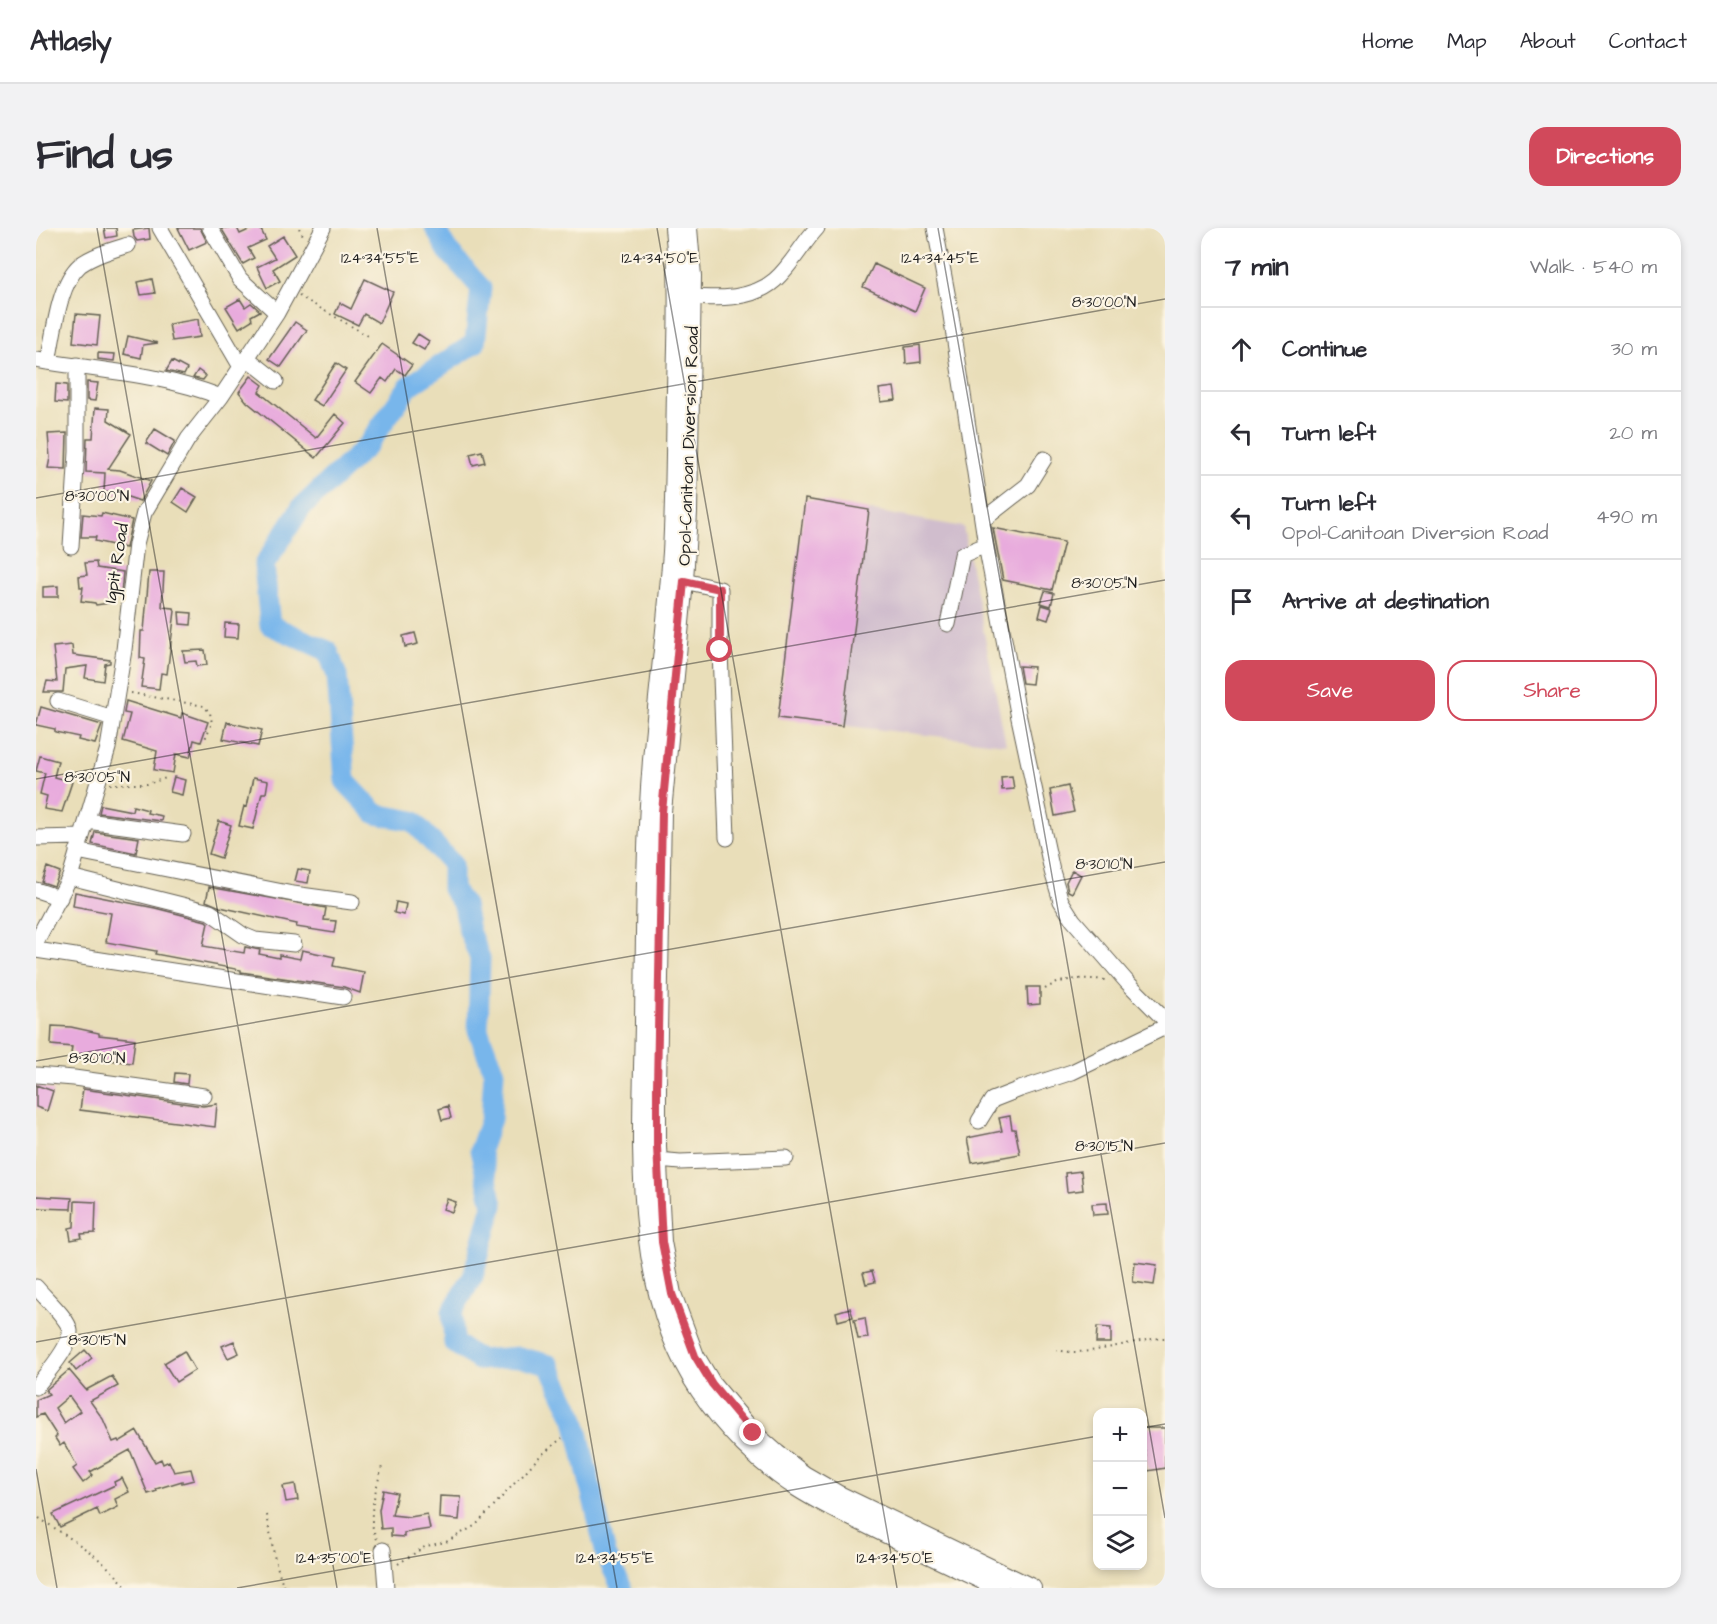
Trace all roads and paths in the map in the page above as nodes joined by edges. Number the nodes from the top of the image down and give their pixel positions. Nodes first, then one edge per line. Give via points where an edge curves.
1 (160, 228) edge
2 (210, 228) edge
3 (323, 228) edge
4 (674, 228) edge
5 (688, 228) edge
6 (817, 228) edge
7 (935, 228) edge
8 (128, 245) dead end
9 (290, 291) junction
10 (684, 297) junction
11 (277, 314) junction
12 (370, 337) dead end
13 (42, 361) edge
14 (244, 362) junction
15 (77, 365) junction
16 (276, 381) dead end
17 (221, 397) junction
18 (1044, 459) dead end
19 (982, 519) junction
20 (986, 545) junction
21 (71, 546) dead end
22 (684, 581) junction
23 (948, 624) dead end
24 (118, 691) junction
25 (58, 701) dead end
26 (113, 718) junction
27 (205, 738) dead end
28 (166, 778) dead end
29 (97, 783) junction
30 (87, 821) junction
31 (183, 834) dead end
32 (36, 838) edge
33 (727, 838) dead end
34 (80, 844) junction
35 (70, 877) junction
36 (36, 890) edge
37 (60, 898) junction
38 (352, 902) dead end
39 (36, 942) edge
40 (294, 944) dead end
41 (36, 950) edge
42 (1127, 982) junction
43 (1045, 989) dead end
44 (343, 997) dead end
45 (1165, 1020) edge
46 (1165, 1027) edge
47 (36, 1075) edge
48 (204, 1096) dead end
49 (979, 1121) dead end
50 (786, 1158) dead end
51 (658, 1160) junction
52 (36, 1287) edge
53 (1165, 1338) edge
54 (1056, 1350) dead end
55 (36, 1387) edge
56 (562, 1438) dead end
57 (382, 1466) dead end
58 (267, 1515) dead end
59 (39, 1518) dead end
60 (383, 1550) joint
61 (397, 1564) dead end
62 (127, 1588) edge
63 (284, 1588) edge
64 (386, 1588) edge
65 (999, 1588) edge
66 (1032, 1588) edge

1 - 14 street
2 - 11 street via 240,279
3 - 9 street, Igpit Road
4 - 10 main road, Opol-Canitoan Diversion Road
5 - 10 main road, Opol-Canitoan Diversion Road
6 - 10 street via 776,279 763,288 729,297
7 - 19 street
8 - 13 street via 79,266 68,280
9 - 11 street, Igpit Road
9 - 12 path
10 - 22 main road, Opol-Canitoan Diversion Road via 688,512
10 - 65 main road, Opol-Canitoan Diversion Road via 672,549 652,757 646,875 643,1147 651,1270 682,1362 700,1392 767,1465 830,1506
11 - 14 street, Igpit Road
13 - 15 street
14 - 16 street
14 - 17 street, Igpit Road
15 - 17 street via 189,385
15 - 21 street via 78,446
17 - 24 street, Igpit Road via 188,439 144,513 136,544
18 - 19 street via 1028,485
19 - 20 street
20 - 23 street via 962,555
20 - 42 street via 1019,718 1061,902
22 - 33 street via 720,589
22 - 51 main road, Opol-Canitoan Diversion Road via 662,812
24 - 26 street, Igpit Road
24 - 27 path via 204,706 212,723
25 - 26 street
26 - 29 street, Igpit Road
28 - 29 path via 147,784
29 - 30 street, Igpit Road
30 - 31 street
30 - 34 street, Igpit Road
32 - 34 street
34 - 35 street, Igpit Road
34 - 38 street via 283,892
35 - 37 street, Igpit Road
35 - 40 street via 210,912 255,940
36 - 37 street
37 - 39 street, Igpit Road
41 - 44 street
42 - 43 path via 1079,977
42 - 45 street
46 - 49 street via 1072,1072 992,1100
47 - 48 street
50 - 51 street
51 - 66 main road, Opol-Canitoan Diversion Road via 662,1242 672,1294 695,1356 732,1409 753,1433 804,1475
52 - 55 street via 70,1330 69,1339
53 - 54 path via 1090,1350
56 - 61 path via 538,1458 476,1525 446,1542 426,1546
57 - 60 path via 372,1512 375,1534
58 - 63 path
59 - 62 path via 93,1554
60 - 64 street

